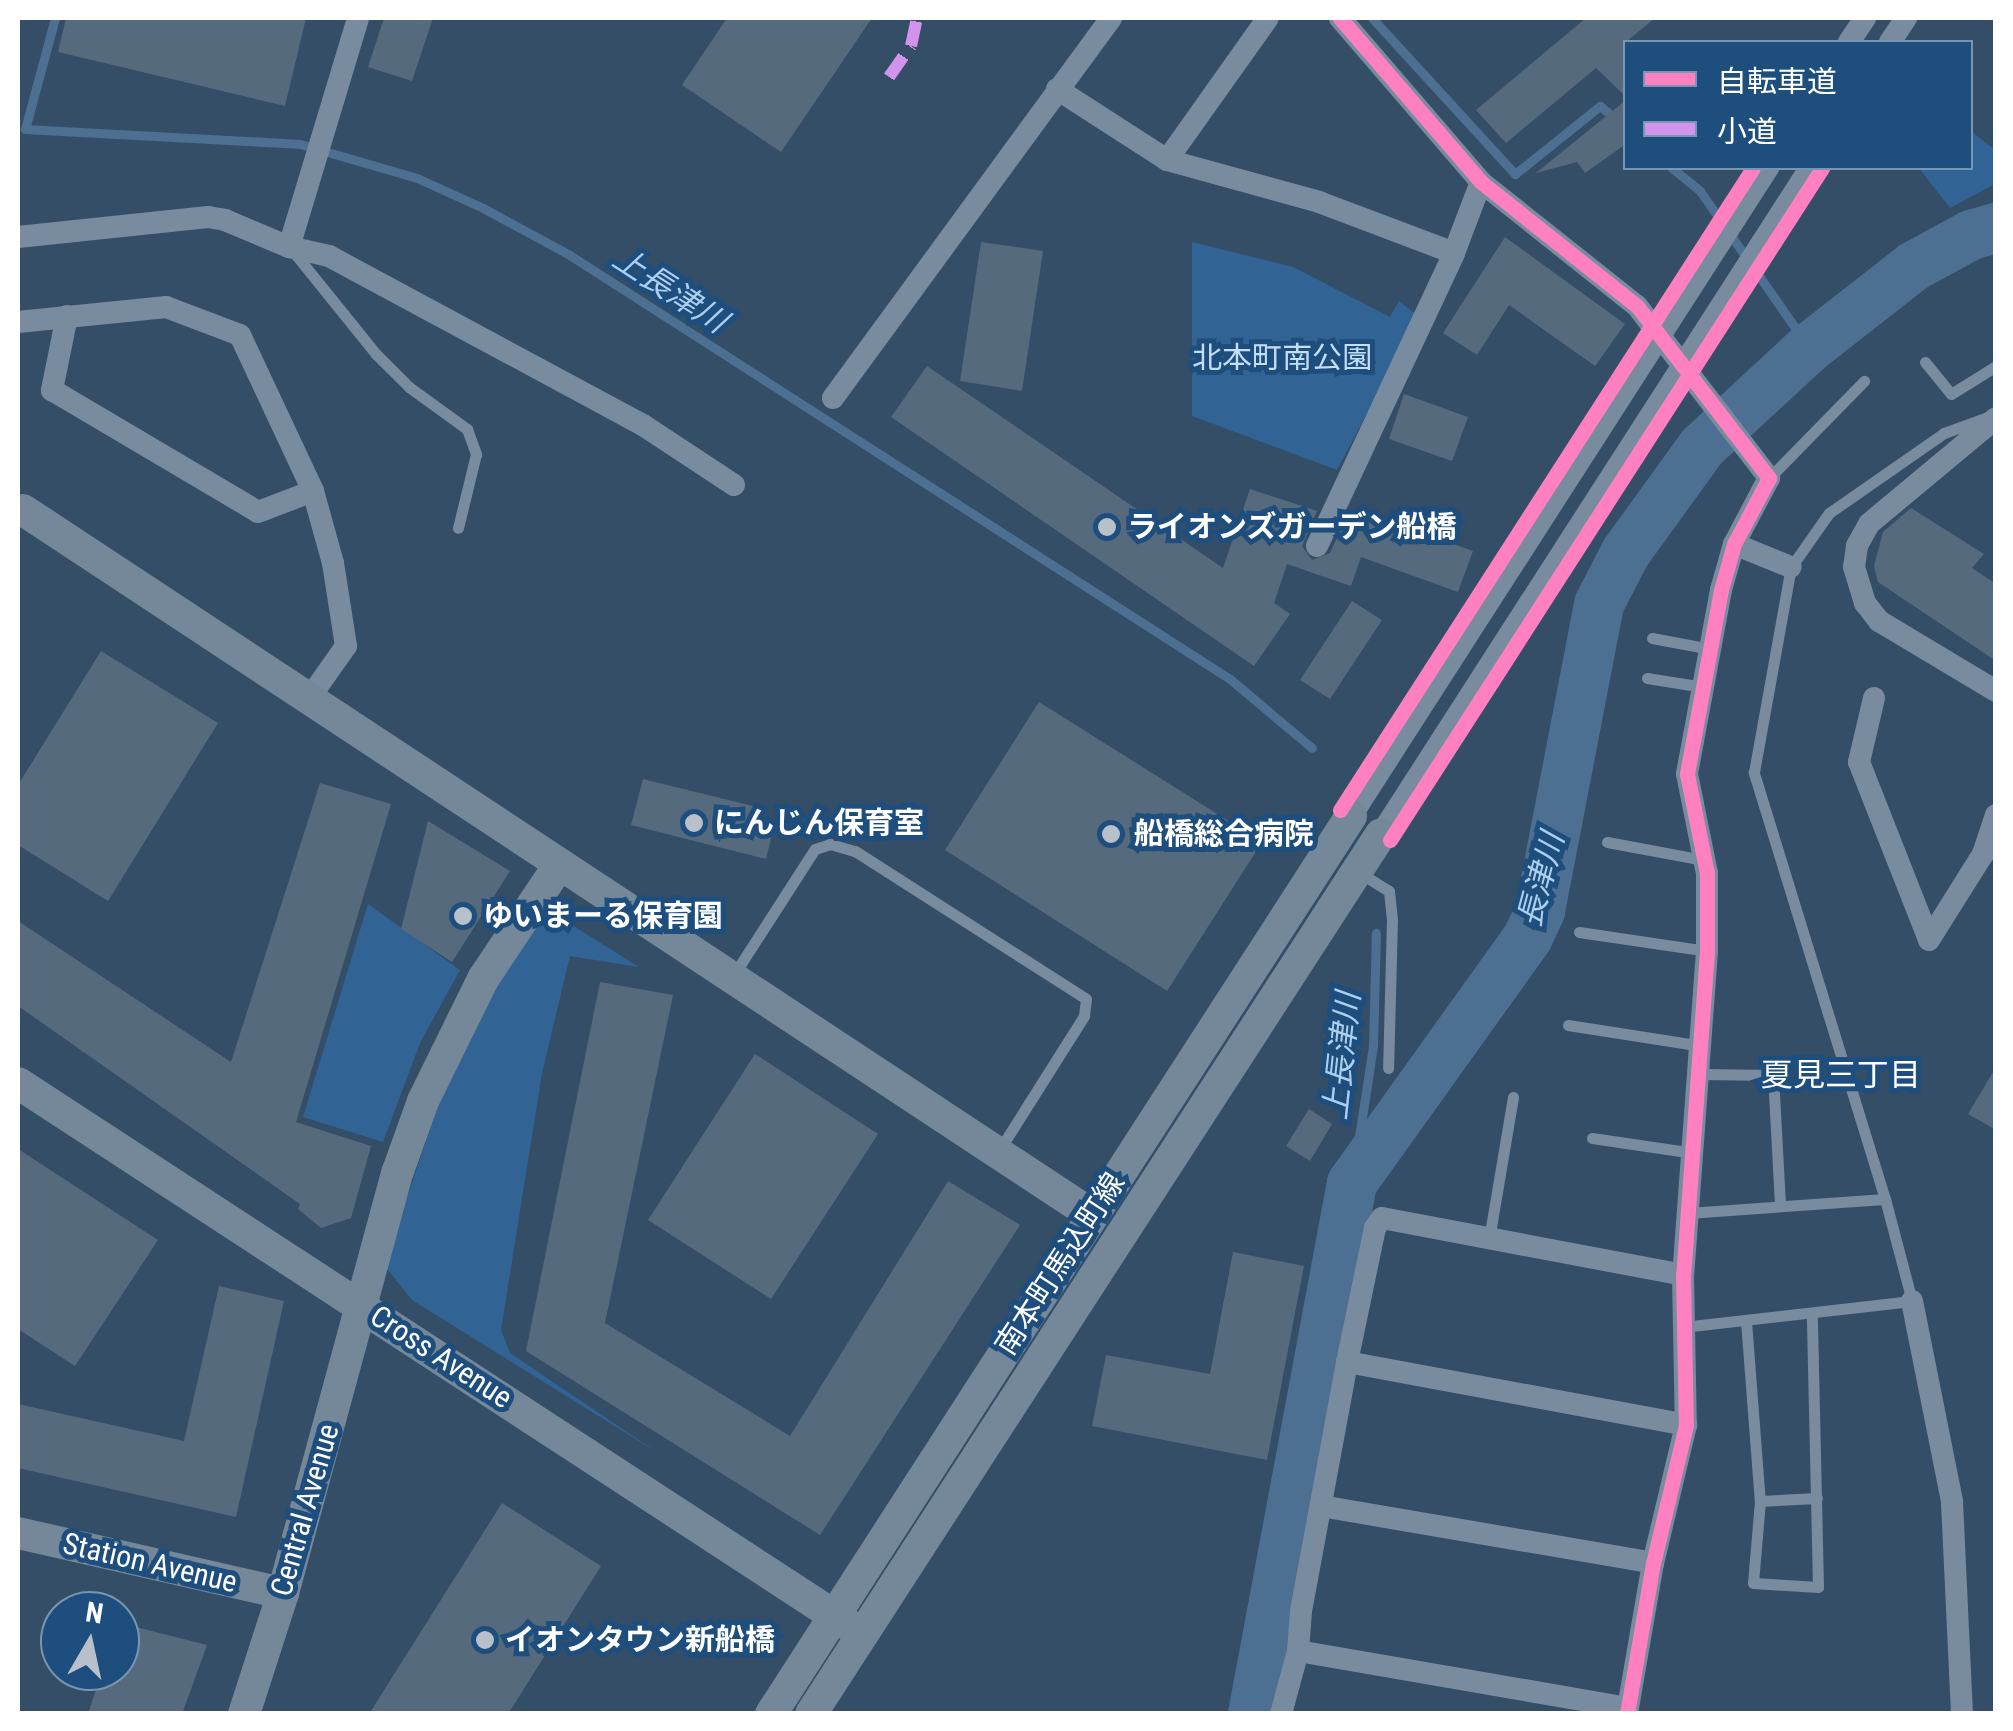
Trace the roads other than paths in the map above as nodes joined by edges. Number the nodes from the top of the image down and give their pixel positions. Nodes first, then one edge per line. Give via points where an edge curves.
1 (358, 18) edge
2 (1112, 18) edge
3 (1268, 18) edge
4 (1340, 18) edge
5 (1865, 18) edge
6 (1906, 18) edge
7 (1850, 40) edge
8 (1891, 40) edge
9 (1057, 90) junction
10 (1167, 160) junction
11 (1767, 170) edge
12 (1809, 170) edge
13 (1480, 182) junction
14 (18, 237) edge
15 (289, 247) junction
16 (1454, 254) junction
17 (66, 316) junction
18 (18, 322) edge
19 (1660, 336) junction
20 (1925, 362) dead end
21 (1683, 365) junction
22 (1996, 366) edge
23 (1864, 381) dead end
24 (833, 398) dead end
25 (1996, 416) edge
26 (1769, 478) junction
27 (734, 485) dead end
28 (314, 492) junction
29 (20, 508) edge
30 (458, 528) dead end
31 (1734, 544) junction
32 (1317, 546) dead end
33 (1791, 567) junction
34 (1652, 638) dead end
35 (1710, 649) junction
36 (1648, 678) dead end
37 (1703, 687) junction
38 (1996, 691) edge
39 (1874, 698) dead end
40 (308, 700) junction
41 (1351, 816) joint
42 (1996, 816) edge
43 (1381, 834) joint
44 (1607, 842) dead end
45 (1328, 852) junction
46 (1704, 860) junction
47 (559, 865) junction
48 (1357, 871) junction
49 (1579, 932) dead end
50 (1708, 952) junction
51 (731, 979) junction
52 (1568, 1025) dead end
53 (1702, 1046) junction
54 (1388, 1068) dead end
55 (1700, 1074) junction
56 (18, 1083) edge
57 (1513, 1097) dead end
58 (1592, 1138) dead end
59 (997, 1153) junction
60 (1694, 1153) junction
61 (1885, 1199) junction
62 (1780, 1206) junction
63 (1688, 1214) junction
64 (1092, 1215) junction
65 (1489, 1239) junction
66 (1683, 1275) junction
67 (1912, 1301) junction
68 (361, 1305) junction
69 (1812, 1314) junction
70 (1746, 1321) junction
71 (1683, 1327) junction
72 (1347, 1362) junction
73 (1686, 1425) junction
74 (1816, 1498) junction
75 (1760, 1501) junction
76 (1321, 1506) junction
77 (18, 1533) edge
78 (1653, 1563) junction
79 (283, 1593) junction
80 (834, 1616) junction
81 (862, 1634) junction
82 (1298, 1651) junction
83 (1627, 1711) edge
84 (244, 1714) edge
85 (771, 1714) edge
86 (812, 1714) edge
87 (1281, 1714) edge
88 (1962, 1714) edge

1 - 15 street
2 - 9 street
3 - 10 street
4 - 13 street
5 - 7 street
6 - 8 street
9 - 10 street
9 - 24 street
10 - 16 street via 1318,202
11 - 19 street
12 - 21 street
13 - 16 street
13 - 19 street via 1637,306
14 - 15 street via 208,217
15 - 27 street via 346,266 643,424
15 - 30 lane via 376,354 468,430 476,454
16 - 32 street
17 - 18 street
17 - 28 street via 166,306 240,335
17 - 28 street via 52,390 258,512
19 - 21 street
19 - 41 street
20 - 22 lane via 1951,394
21 - 26 street
21 - 43 street
23 - 26 lane
25 - 33 lane via 1944,433 1829,513
25 - 38 street via 1869,524 1854,567 1878,621
26 - 31 street
28 - 40 street via 346,646
29 - 40 street
31 - 33 street
31 - 35 street
33 - 61 lane via 1754,772
34 - 35 lane
35 - 37 street
36 - 37 lane
37 - 46 street via 1687,774
39 - 42 street via 1859,762 1928,940 1982,854
40 - 47 street
41 - 45 street, 南本町馬込町線
43 - 48 street, 南本町馬込町線
44 - 46 lane
45 - 48 lane
45 - 64 street, 南本町馬込町線
46 - 50 street
47 - 51 street
47 - 68 street, Central Avenue via 445,1048 398,1171
48 - 54 lane via 1389,891
48 - 81 street, 南本町馬込町線
49 - 50 lane
50 - 53 street
51 - 59 street
51 - 59 lane via 815,849 830,844 856,852 1086,1000 1084,1016
52 - 53 lane
53 - 55 street
55 - 60 street
55 - 62 lane via 1773,1075
56 - 68 street, Cross Avenue
57 - 65 lane
58 - 60 lane
59 - 64 street
60 - 63 street
61 - 62 lane
61 - 67 lane
62 - 63 lane
63 - 66 street
64 - 80 street, 南本町馬込町線
65 - 66 street
65 - 72 street via 1382,1218
66 - 71 street
67 - 69 lane
67 - 88 street via 1952,1502
68 - 79 street, Central Avenue
68 - 80 street, Cross Avenue
69 - 70 lane
69 - 74 lane
70 - 71 lane
70 - 75 lane
71 - 73 street
72 - 73 street
72 - 76 street
73 - 78 street
74 - 75 lane
74 - 75 lane via 1818,1588 1753,1583
76 - 78 street
76 - 82 street
77 - 79 street, Station Avenue
78 - 83 street
79 - 84 street, Central Avenue
80 - 81 street, Cross Avenue
80 - 85 street, 南本町馬込町線
81 - 86 street, 南本町馬込町線
82 - 83 street
82 - 87 street

